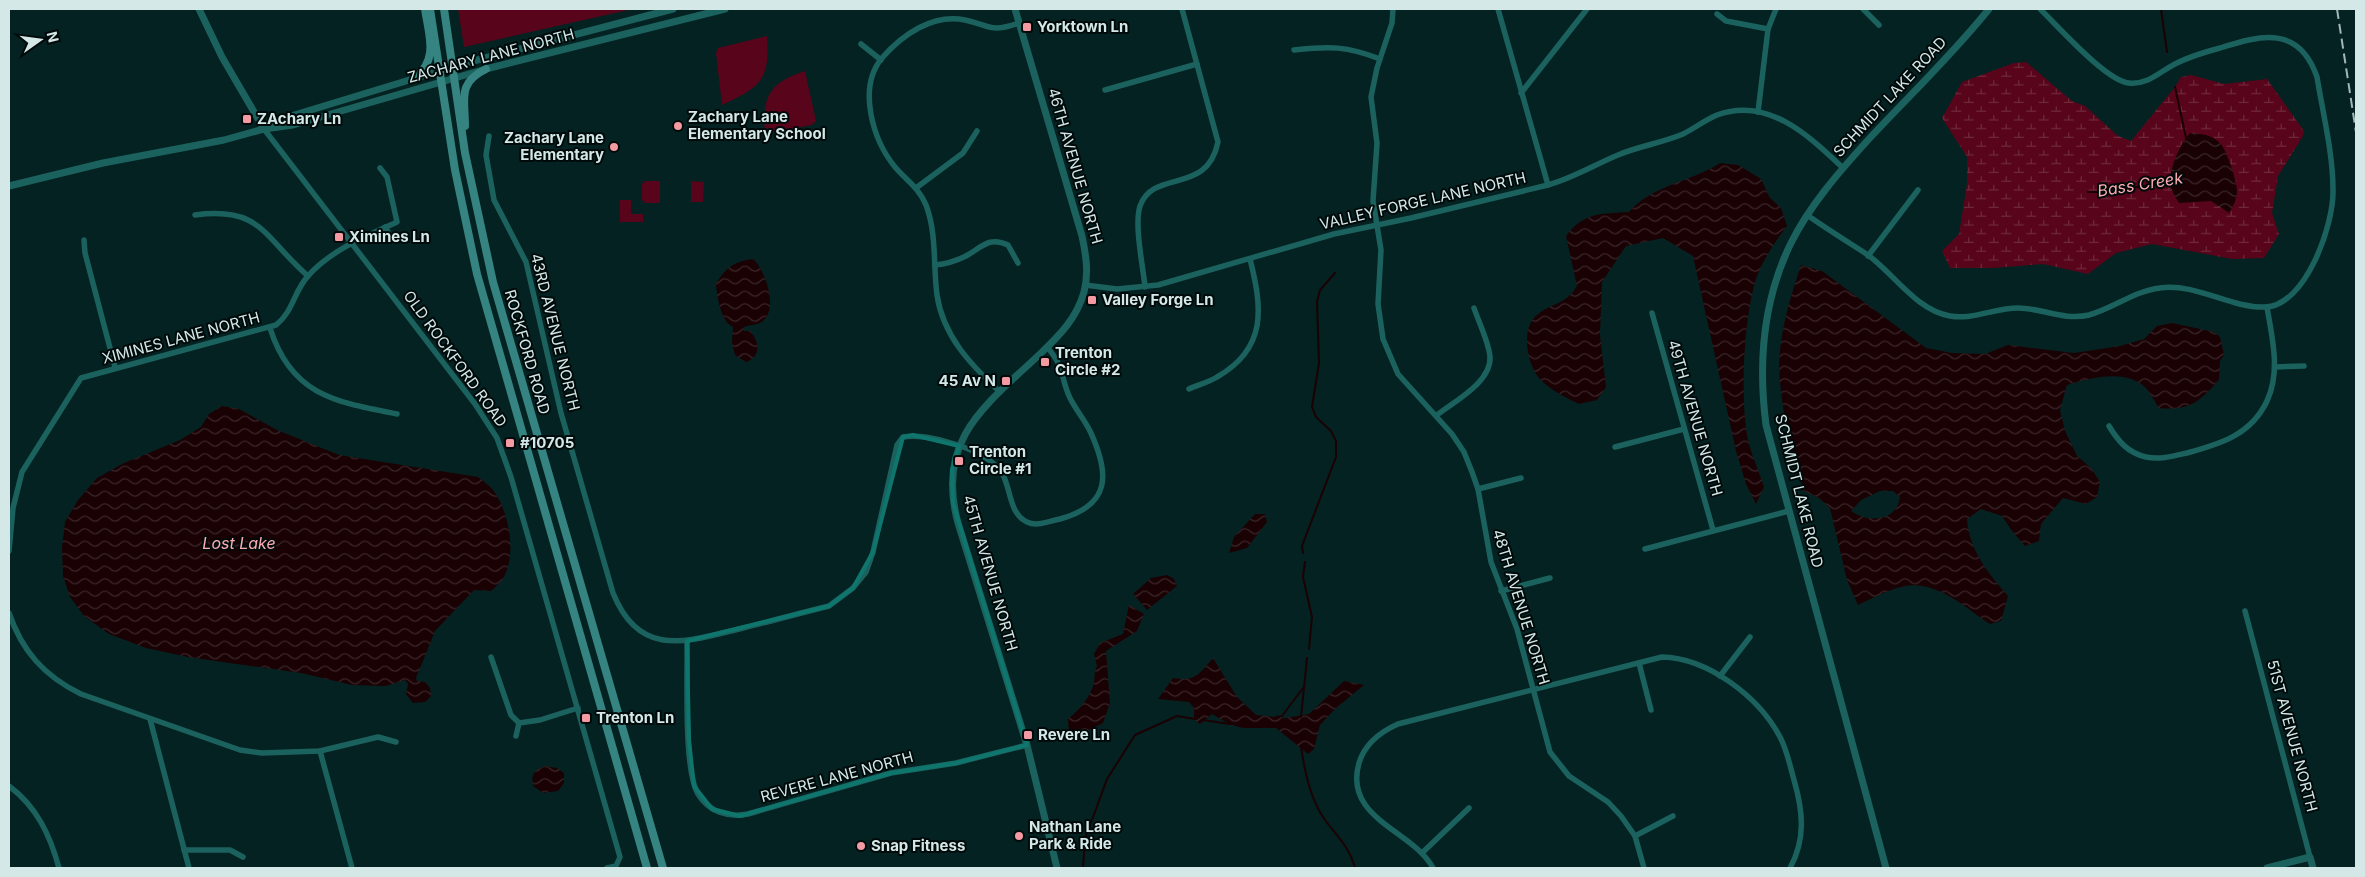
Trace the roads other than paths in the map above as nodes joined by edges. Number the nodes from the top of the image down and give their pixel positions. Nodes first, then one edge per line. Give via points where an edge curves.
1 (198, 9) edge
2 (425, 9) edge
3 (430, 9) edge
4 (444, 9) edge
5 (673, 9) edge
6 (725, 9) edge
7 (1015, 9) edge
8 (1182, 9) edge
9 (1393, 9) edge
10 (1498, 9) edge
11 (1587, 9) edge
12 (1776, 9) edge
13 (1863, 9) edge
14 (1989, 9) edge
15 (2040, 9) edge
16 (1717, 14) dead end
17 (1019, 23) junction
18 (1879, 25) dead end
19 (1768, 29) junction
20 (861, 44) dead end
21 (1294, 50) dead end
22 (1380, 59) junction
23 (881, 60) junction
24 (1197, 64) junction
25 (453, 67) junction
26 (486, 69) junction
27 (440, 71) junction
28 (454, 78) junction
29 (415, 79) junction
30 (441, 83) junction
31 (1105, 90) dead end
32 (1521, 92) junction
33 (334, 103) junction
34 (1758, 112) junction
35 (337, 113) junction
36 (264, 129) junction
37 (977, 131) dead end
38 (489, 136) dead end
39 (465, 153) junction
40 (380, 168) dead end
41 (1843, 168) junction
42 (1548, 185) junction
43 (9, 186) edge
44 (916, 188) junction
45 (1918, 190) dead end
46 (195, 215) dead end
47 (1807, 215) junction
48 (1377, 224) junction
49 (386, 227) junction
50 (391, 237) dead end
51 (84, 240) dead end
52 (350, 242) junction
53 (1868, 256) junction
54 (1250, 259) junction
55 (1018, 263) dead end
56 (935, 265) junction
57 (308, 276) junction
58 (1085, 285) junction
59 (1145, 287) junction
60 (2267, 307) junction
61 (1474, 308) dead end
62 (1652, 313) dead end
63 (270, 328) junction
64 (1047, 348) junction
65 (2304, 366) dead end
66 (115, 367) junction
67 (2275, 367) junction
68 (1189, 389) dead end
69 (1000, 392) junction
70 (397, 414) dead end
71 (1437, 415) junction
72 (2109, 426) dead end
73 (1684, 429) junction
74 (959, 446) junction
75 (1615, 447) dead end
76 (1521, 478) dead end
77 (1478, 489) junction
78 (1789, 511) junction
79 (1713, 530) junction
80 (1645, 548) dead end
81 (9, 551) edge
82 (1550, 578) dead end
83 (1501, 591) junction
84 (2245, 610) dead end
85 (9, 613) edge
86 (1750, 637) dead end
87 (688, 642) junction
88 (491, 657) dead end
89 (1639, 662) junction
90 (1720, 676) junction
91 (1533, 689) junction
92 (578, 708) junction
93 (1651, 710) dead end
94 (150, 718) junction
95 (519, 723) junction
96 (516, 736) dead end
97 (396, 742) dead end
98 (1026, 745) junction
99 (320, 751) junction
100 (9, 786) edge
101 (1469, 808) dead end
102 (1673, 816) dead end
103 (1635, 836) junction
104 (184, 850) junction
105 (1422, 853) junction
106 (2310, 857) junction
107 (243, 858) dead end
108 (59, 868) edge
109 (189, 868) edge
110 (352, 868) edge
111 (607, 868) edge
112 (647, 868) edge
113 (663, 868) edge
114 (1057, 868) edge
115 (1433, 868) edge
116 (1644, 868) edge
117 (1790, 868) edge
118 (1886, 868) edge
119 (2268, 868) edge
120 (2313, 868) edge

1 - 36 street, OLD ROCKFORD ROAD
2 - 29 main road via 431,53 426,68
3 - 27 main road, ROCKFORD ROAD
4 - 25 main road, ROCKFORD ROAD
5 - 25 street, ZACHARY LANE NORTH
6 - 26 street, ZACHARY LANE NORTH
7 - 17 street, 46TH AVENUE NORTH
8 - 24 street
9 - 22 street, 48TH AVENUE NORTH via 1392,24
10 - 32 street
11 - 32 street
12 - 19 street
13 - 18 street
14 - 41 street, SCHMIDT LAKE ROAD
15 - 60 street via 2087,55 2120,81 2129,83 2148,81 2187,58 2261,36 2294,45 2310,61 2317,77 2333,191 2329,222 2309,274 2296,292
16 - 19 street via 1726,21
17 - 23 street via 996,29 954,19 928,23
17 - 58 street, 46TH AVENUE NORTH via 1082,236 1086,254
19 - 34 street
20 - 23 street
21 - 22 street via 1351,48
22 - 48 street, 48TH AVENUE NORTH via 1371,98 1378,143 1373,201
23 - 44 street via 870,91 873,122 887,156
24 - 31 street
24 - 59 street via 1218,142 1216,154 1206,169 1152,190 1140,206
25 - 27 street, ZACHARY LANE NORTH
25 - 28 main road, ROCKFORD ROAD
26 - 28 street, ZACHARY LANE NORTH
26 - 39 main road via 474,75 463,94
27 - 29 street, ZACHARY LANE NORTH
27 - 30 main road, ROCKFORD ROAD
28 - 30 street, ZACHARY LANE NORTH
28 - 39 main road, ROCKFORD ROAD
29 - 33 street, ZACHARY LANE NORTH
30 - 35 street, ZACHARY LANE NORTH
30 - 112 main road, ROCKFORD ROAD via 462,206 486,312
32 - 42 street
33 - 35 street
33 - 36 street, ZACHARY LANE NORTH via 291,116
34 - 41 street via 1785,120 1798,128
34 - 42 street, VALLEY FORGE LANE NORTH via 1718,115 1682,134 1631,150
35 - 36 street, ZACHARY LANE NORTH via 293,126
36 - 43 street, ZACHARY LANE NORTH
36 - 52 street, OLD ROCKFORD ROAD
37 - 44 street via 962,153
38 - 87 street, 43RD AVENUE NORTH via 486,155 494,200 526,262 562,413 613,593 636,628 660,640
39 - 113 main road, ROCKFORD ROAD via 511,351
40 - 49 street via 387,177 397,222
41 - 47 street, SCHMIDT LAKE ROAD
42 - 48 street, VALLEY FORGE LANE NORTH
44 - 56 street via 930,217
45 - 53 street
46 - 57 street via 233,214 256,224
47 - 53 street
47 - 78 street, SCHMIDT LAKE ROAD via 1780,269 1762,351 1766,425
48 - 54 street, VALLEY FORGE LANE NORTH
48 - 71 street, 48TH AVENUE NORTH via 1381,268 1379,322 1385,345 1398,374
49 - 50 street
49 - 52 street, XIMINES LANE NORTH
51 - 66 street via 84,253
52 - 57 street, XIMINES LANE NORTH
52 - 92 street, OLD ROCKFORD ROAD via 475,404 497,438 512,476
53 - 60 street via 1928,308 1950,316 1972,316 2019,308 2064,317 2089,315 2145,291 2179,287 2244,305
54 - 59 street, VALLEY FORGE LANE NORTH
54 - 68 street via 1259,300 1258,322 1250,346 1229,369
55 - 56 street via 1008,245 992,241 956,261
56 - 69 street via 937,296 948,332 970,362
57 - 63 street, XIMINES LANE NORTH via 289,312
58 - 59 street, VALLEY FORGE LANE NORTH via 1117,289
58 - 64 street, 46TH AVENUE NORTH via 1074,315
60 - 67 street
61 - 71 street via 1488,347 1489,366 1478,383
62 - 73 street, 49TH AVENUE NORTH
63 - 66 street, XIMINES LANE NORTH
63 - 70 street via 284,362 316,391 342,403
64 - 69 street, 46TH AVENUE NORTH
64 - 74 street via 1062,367 1070,398 1095,445 1102,486 1095,501 1068,516 1028,523 1017,515 1006,483 995,464 976,451
65 - 67 street
66 - 81 street, XIMINES LANE NORTH via 81,378 22,472 13,508
67 - 72 street via 2268,400 2260,413 2241,433 2213,446 2159,458 2147,457 2130,450 2116,438
69 - 74 street, 45TH AVENUE NORTH via 976,418
71 - 77 street, 48TH AVENUE NORTH via 1464,452
73 - 75 street
73 - 79 street, 49TH AVENUE NORTH
74 - 87 street, 43RD AVENUE NORTH via 913,435 903,437 898,445 866,572 842,598 829,606
74 - 98 street, 45TH AVENUE NORTH via 952,470 953,503
76 - 77 street
77 - 83 street, 48TH AVENUE NORTH via 1486,539
78 - 79 street
78 - 118 street, SCHMIDT LAKE ROAD
79 - 80 street
82 - 83 street
83 - 91 street, 48TH AVENUE NORTH via 1517,629
84 - 106 street, 51ST AVENUE NORTH
85 - 94 street via 23,646 48,675 80,694
86 - 90 street
87 - 98 street, REVERE LANE NORTH via 691,776 698,795 712,809 731,816 891,773 956,763
88 - 95 street via 511,715
89 - 90 street via 1676,658 1705,666
89 - 91 street
89 - 93 street
90 - 117 street via 1771,722 1788,757 1802,807 1800,844
91 - 103 street, 48TH AVENUE NORTH via 1554,760 1569,776 1608,802
91 - 105 street via 1398,724 1368,744 1358,764 1356,778 1364,802 1379,821
92 - 95 street
92 - 111 street, OLD ROCKFORD ROAD via 620,857 616,866
94 - 99 street via 240,750
94 - 104 street
95 - 96 street
97 - 99 street via 378,737
98 - 114 street, 45TH AVENUE NORTH
99 - 110 street
100 - 108 street via 20,794 41,821
101 - 105 street
102 - 103 street
103 - 116 street, 48TH AVENUE NORTH
104 - 107 street via 230,850
104 - 109 street
105 - 115 street
106 - 119 street
106 - 120 street, 51ST AVENUE NORTH

